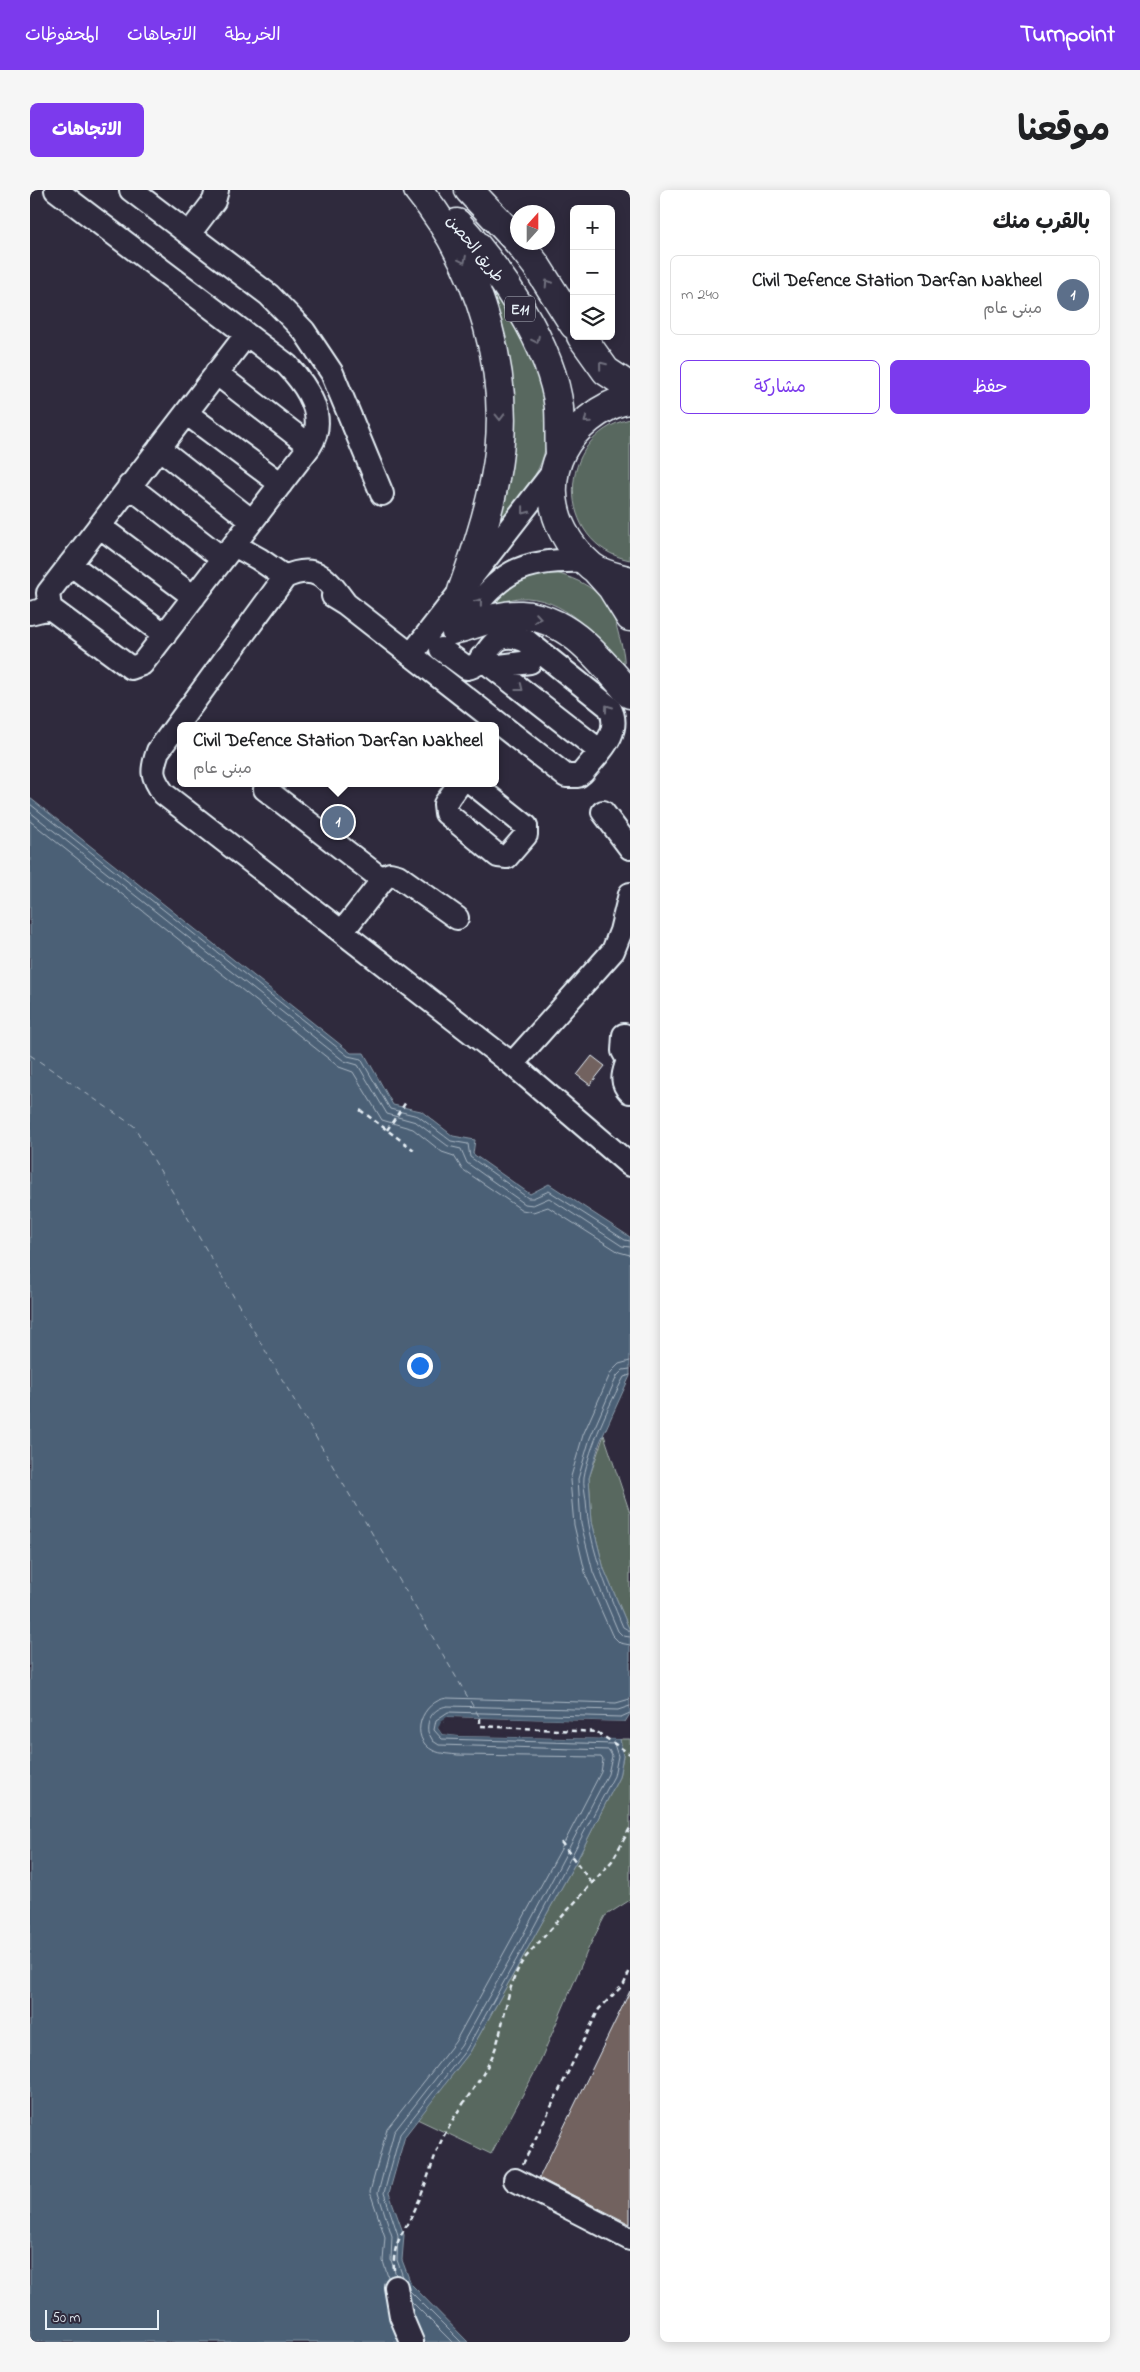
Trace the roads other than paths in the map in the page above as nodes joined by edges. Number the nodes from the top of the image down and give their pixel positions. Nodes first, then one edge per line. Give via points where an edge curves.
1 (56, 190) edge
2 (131, 190) edge
3 (217, 190) edge
4 (418, 190) edge
5 (424, 190) edge
6 (469, 190) edge
7 (189, 234) junction
8 (510, 234) edge
9 (524, 250) edge
10 (570, 318) edge
11 (246, 335) junction
12 (584, 340) edge
13 (216, 373) junction
14 (630, 387) edge
15 (630, 400) edge
16 (186, 412) junction
17 (310, 446) junction
18 (159, 448) junction
19 (557, 463) junction
20 (281, 484) junction
21 (129, 486) junction
22 (382, 494) dead end
23 (252, 521) junction
24 (99, 526) junction
25 (228, 552) junction
26 (589, 563) junction
27 (70, 564) junction
28 (285, 577) junction
29 (630, 581) edge
30 (462, 591) junction
31 (194, 597) junction
32 (268, 602) junction
33 (346, 604) junction
34 (40, 611) edge
35 (630, 617) edge
36 (164, 635) junction
37 (449, 639) junction
38 (418, 661) junction
39 (487, 662) junction
40 (630, 694) edge
41 (179, 722) edge
42 (488, 722) edge
43 (177, 724) edge
44 (499, 732) edge
45 (600, 751) junction
46 (457, 787) edge
47 (477, 787) edge
48 (265, 789) dead end
49 (603, 812) dead end
50 (630, 848) edge
51 (383, 880) junction
52 (630, 894) edge
53 (457, 918) dead end
54 (342, 932) junction
55 (512, 1064) junction
56 (630, 1164) edge
57 (515, 2180) road end
58 (630, 2239) edge
59 (396, 2286) road end
60 (412, 2342) edge

1 - 11 lane
2 - 7 lane
3 - 7 lane via 214,201
4 -> 30 main road via 435,210 463,258 484,310 497,365 500,421 496,476
5 -> 19 main road, طريق الحصن / E11 via 477,246 499,274 527,320 548,364 559,408
6 - 8 main road, طريق الحصن / E11
7 - 22 lane via 269,295 304,331 335,381
10 -> 9 main road, طريق الحصن / E11
11 - 13 lane
11 - 17 lane via 286,365 308,393 318,421
14 -> 12 main road via 606,371
13 - 16 lane
13 - 17 lane
15 -> 19 main road via 599,411 576,429
16 - 18 lane
16 - 20 lane
17 - 20 lane
18 - 21 lane
18 - 23 lane
19 - 26 main road, طريق الحصن via 553,496 557,519 566,539
19 -> 30 lane
20 - 23 lane
21 - 24 lane
21 - 25 lane
23 - 25 lane
24 - 27 lane
24 - 31 lane
25 - 28 lane via 259,559
25 - 31 lane
26 - 29 main road via 605,574
26 - 35 main road via 612,588
37 -> 26 lane via 490,588 515,569 538,562
27 - 34 lane via 48,593
27 - 36 lane
28 - 32 lane
28 - 33 lane via 296,572 320,574
30 - 38 lane
31 - 36 lane
32 - 33 lane via 291,588 305,586
32 - 41 lane
33 - 38 lane
34 - 36 lane via 130,668 142,664
37 - 38 lane
37 - 39 lane via 467,668
37 -> 40 main road via 492,620 520,615 547,620 574,634
38 - 42 lane
39 -> 45 lane
45 -> 39 lane via 614,727 609,707 534,647 530,662
43 - 54 lane via 158,750 152,773 164,794
44 - 45 lane via 566,776 578,776
46 - 47 lane via 445,804 446,813 498,856 507,857 526,835 526,826
48 - 51 lane
49 - 50 lane
51 - 53 lane via 394,874
51 - 54 lane
52 - 55 lane via 613,952
54 - 55 lane
55 - 56 lane
57 - 58 lane
59 - 60 lane via 401,2316

